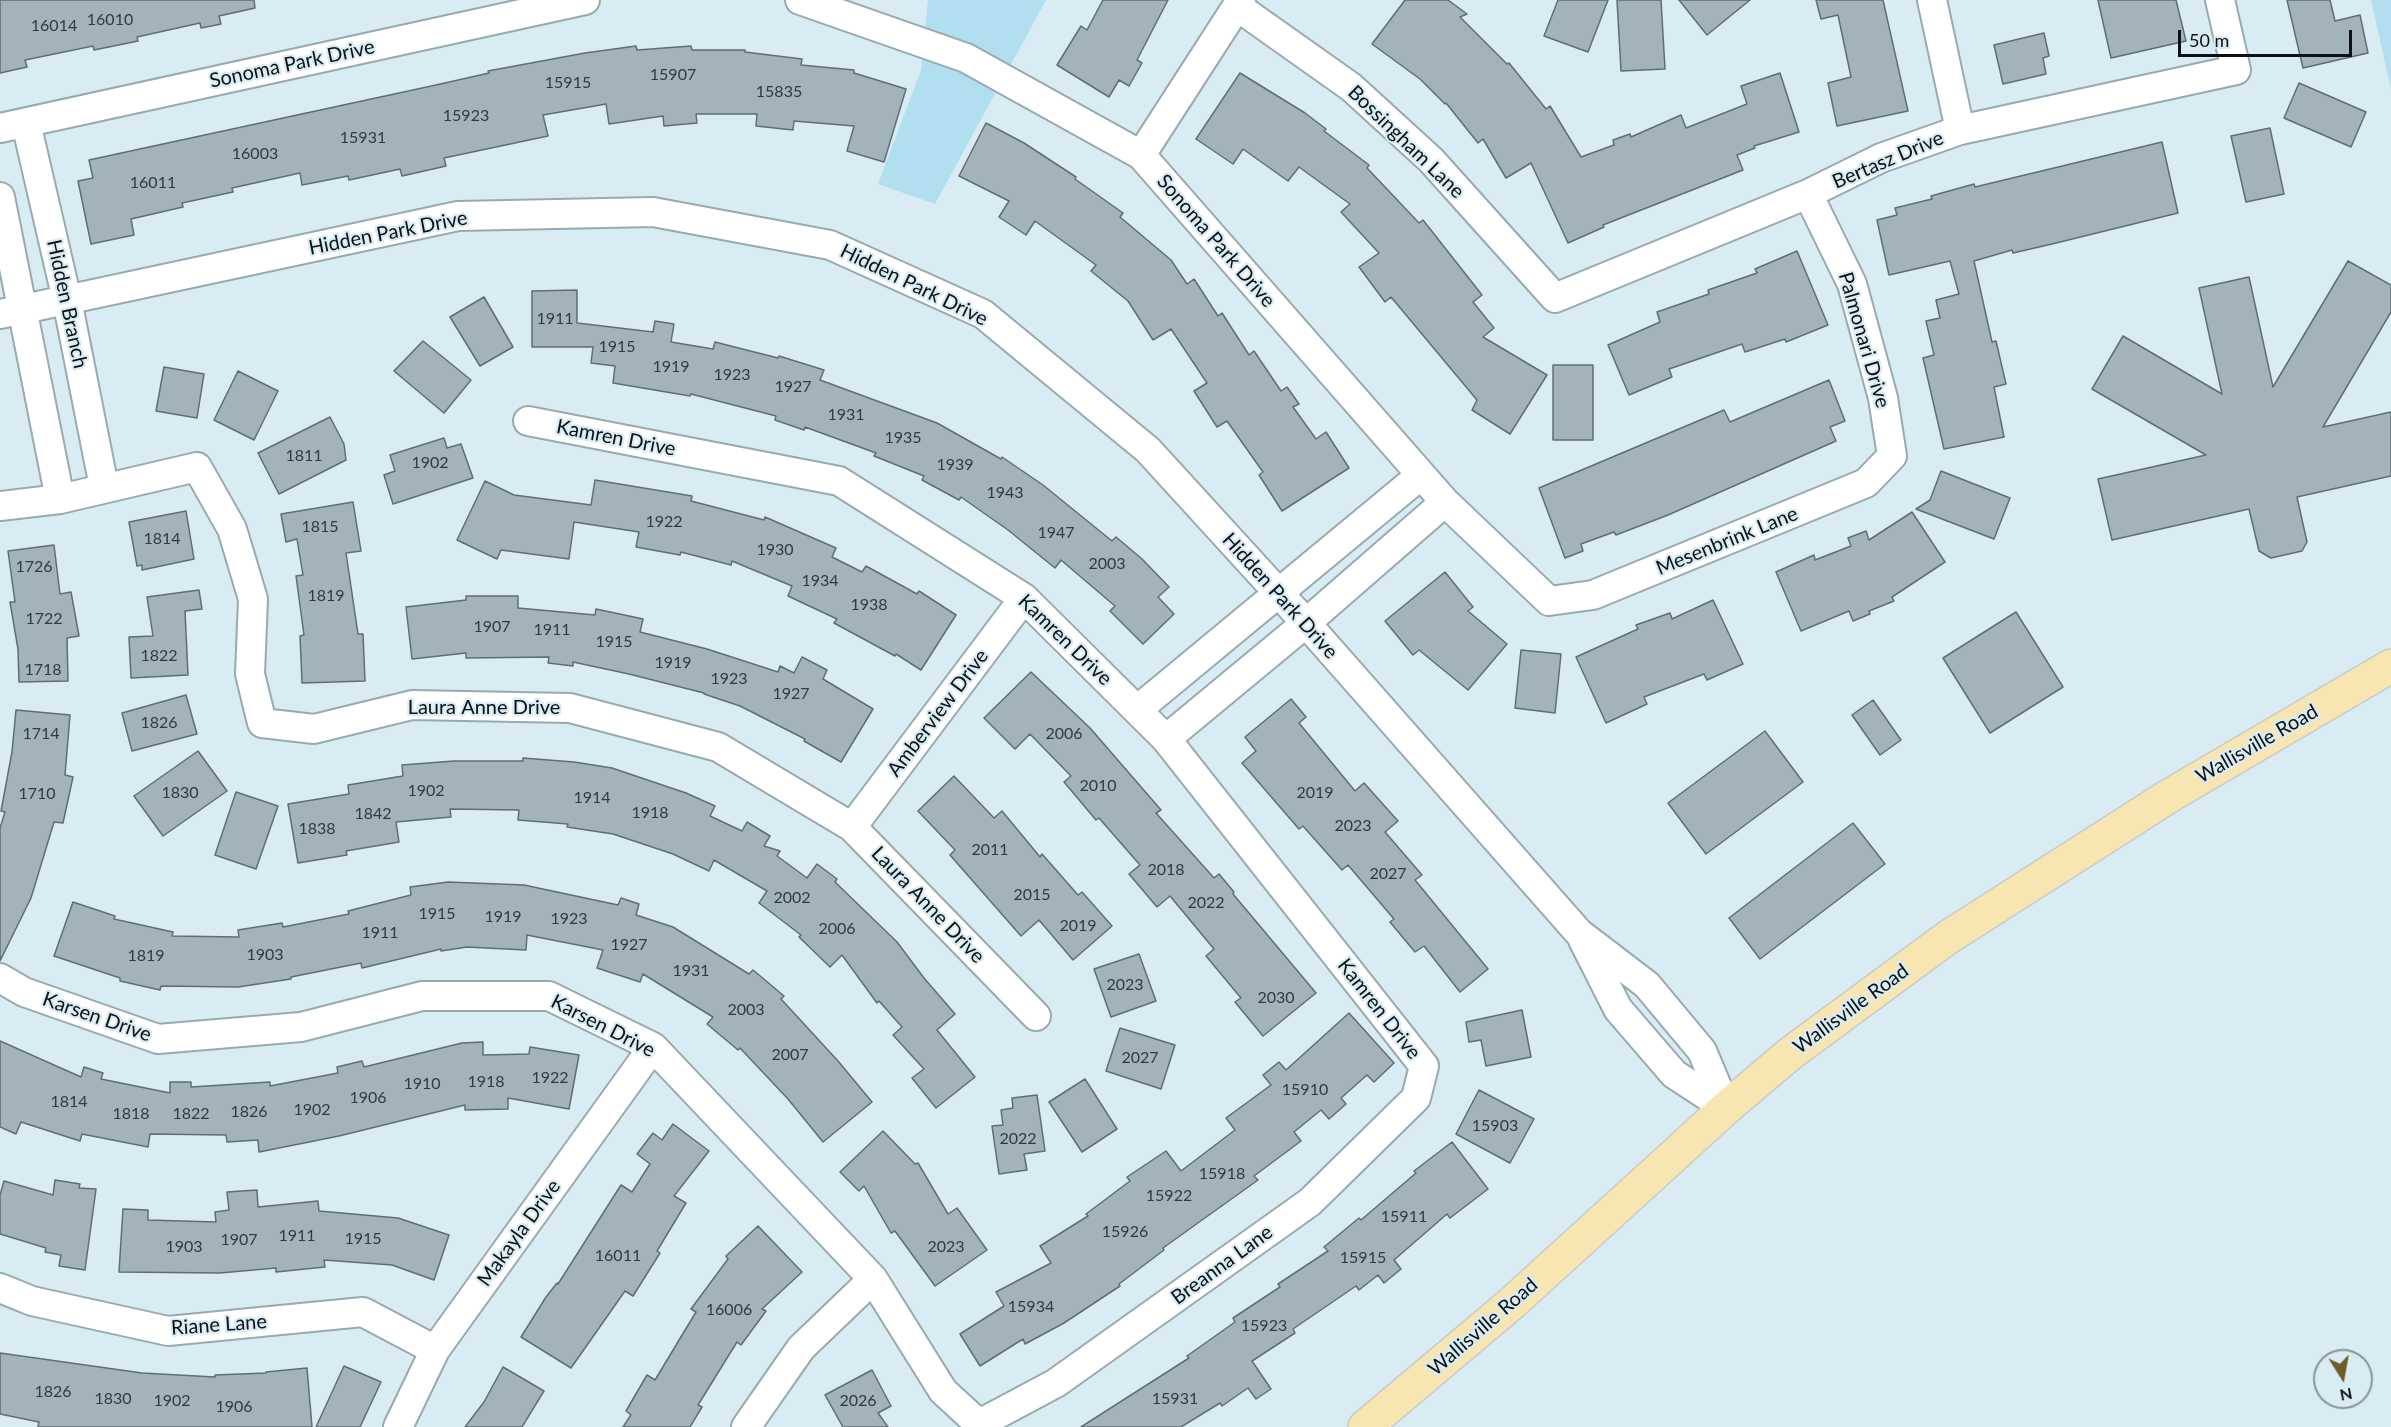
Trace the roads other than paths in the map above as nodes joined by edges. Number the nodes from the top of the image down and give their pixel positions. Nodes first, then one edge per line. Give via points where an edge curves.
1 (585, 0) edge
2 (800, 0) edge
3 (1932, 0) edge
4 (2220, 0) edge
5 (1240, 4) edge
6 (13, 126) edge
7 (1960, 130) junction
8 (1141, 155) junction
9 (1808, 194) junction
10 (0, 197) edge
11 (1555, 298) joint
12 (67, 300) junction
13 (11, 312) edge
14 (528, 421) dead end
15 (1892, 456) joint
16 (1421, 475) junction
17 (104, 487) junction
18 (60, 499) junction
19 (1445, 502) junction
20 (0, 506) edge
21 (1279, 594) junction
22 (1024, 598) junction
23 (1549, 601) joint
24 (1306, 623) junction
25 (2391, 666) edge
26 (1137, 710) junction
27 (1166, 739) junction
28 (852, 827) junction
29 (1579, 933) junction
30 (0, 978) edge
31 (1036, 1016) dead end
32 (653, 1047) junction
33 (1424, 1066) joint
34 (1726, 1108) junction
35 (873, 1279) junction
36 (0, 1288) edge
37 (435, 1350) junction
38 (979, 1424) joint
39 (398, 1427) edge
40 (746, 1427) edge
41 (1365, 1427) edge

1 - 6 street, Sonoma Park Drive
2 - 8 street, Sonoma Park Drive via 966,58
3 - 7 street
4 - 7 street, Bertasz Drive via 2236,70
5 - 8 street
5 - 11 street, Bossingham Lane via 1351,87 1423,153
6 - 12 street, Hidden Branch
7 - 9 street, Bertasz Drive via 1881,158
8 - 16 street, Sonoma Park Drive
9 - 11 street, Bertasz Drive
9 - 15 street, Palmonari Drive via 1852,284 1883,398
10 - 13 street
12 - 13 street, Hidden Park Drive
12 - 17 street, Hidden Branch
12 - 21 street, Hidden Park Drive via 458,216 653,212 830,245 983,314 1148,450
13 - 18 street
14 - 22 street, Kamren Drive via 839,482
15 - 23 street, Mesenbrink Lane via 1866,483 1593,596
16 - 19 street, Sonoma Park Drive
16 - 21 street
17 - 18 street, Laura Anne Drive
17 - 28 street, Laura Anne Drive via 196,467 232,529 253,599 250,674 262,723 314,729 412,705 570,708 717,747
18 - 20 street, Laura Anne Drive
19 - 23 street, Sonoma Park Drive
19 - 24 street
21 - 24 street, Hidden Park Drive
21 - 26 street
22 - 26 street, Kamren Drive
22 - 28 street, Amberview Drive
24 - 27 street
24 - 29 street, Hidden Park Drive
25 - 34 main road, Wallisville Road via 2169,796 1947,938 1791,1053
26 - 27 street, Kamren Drive
27 - 33 street, Kamren Drive
28 - 31 street, Laura Anne Drive
29 - 34 street, Hidden Park Drive via 1618,1009 1674,1074
29 - 34 street, Hidden Park Drive via 1647,985 1702,1051
30 - 32 street, Karsen Drive via 24,992 158,1039 301,1027 422,996 549,996
32 - 35 street, Karsen Drive
32 - 37 street, Makayla Drive
33 - 38 street, Breanna Lane via 1416,1098 1310,1202 1056,1383
34 - 41 main road, Wallisville Road via 1512,1304
35 - 38 street, Karsen Drive via 943,1391
35 - 40 street via 801,1348
36 - 37 street, Riane Lane via 32,1301 168,1331 363,1312
37 - 39 street, Makayla Drive

